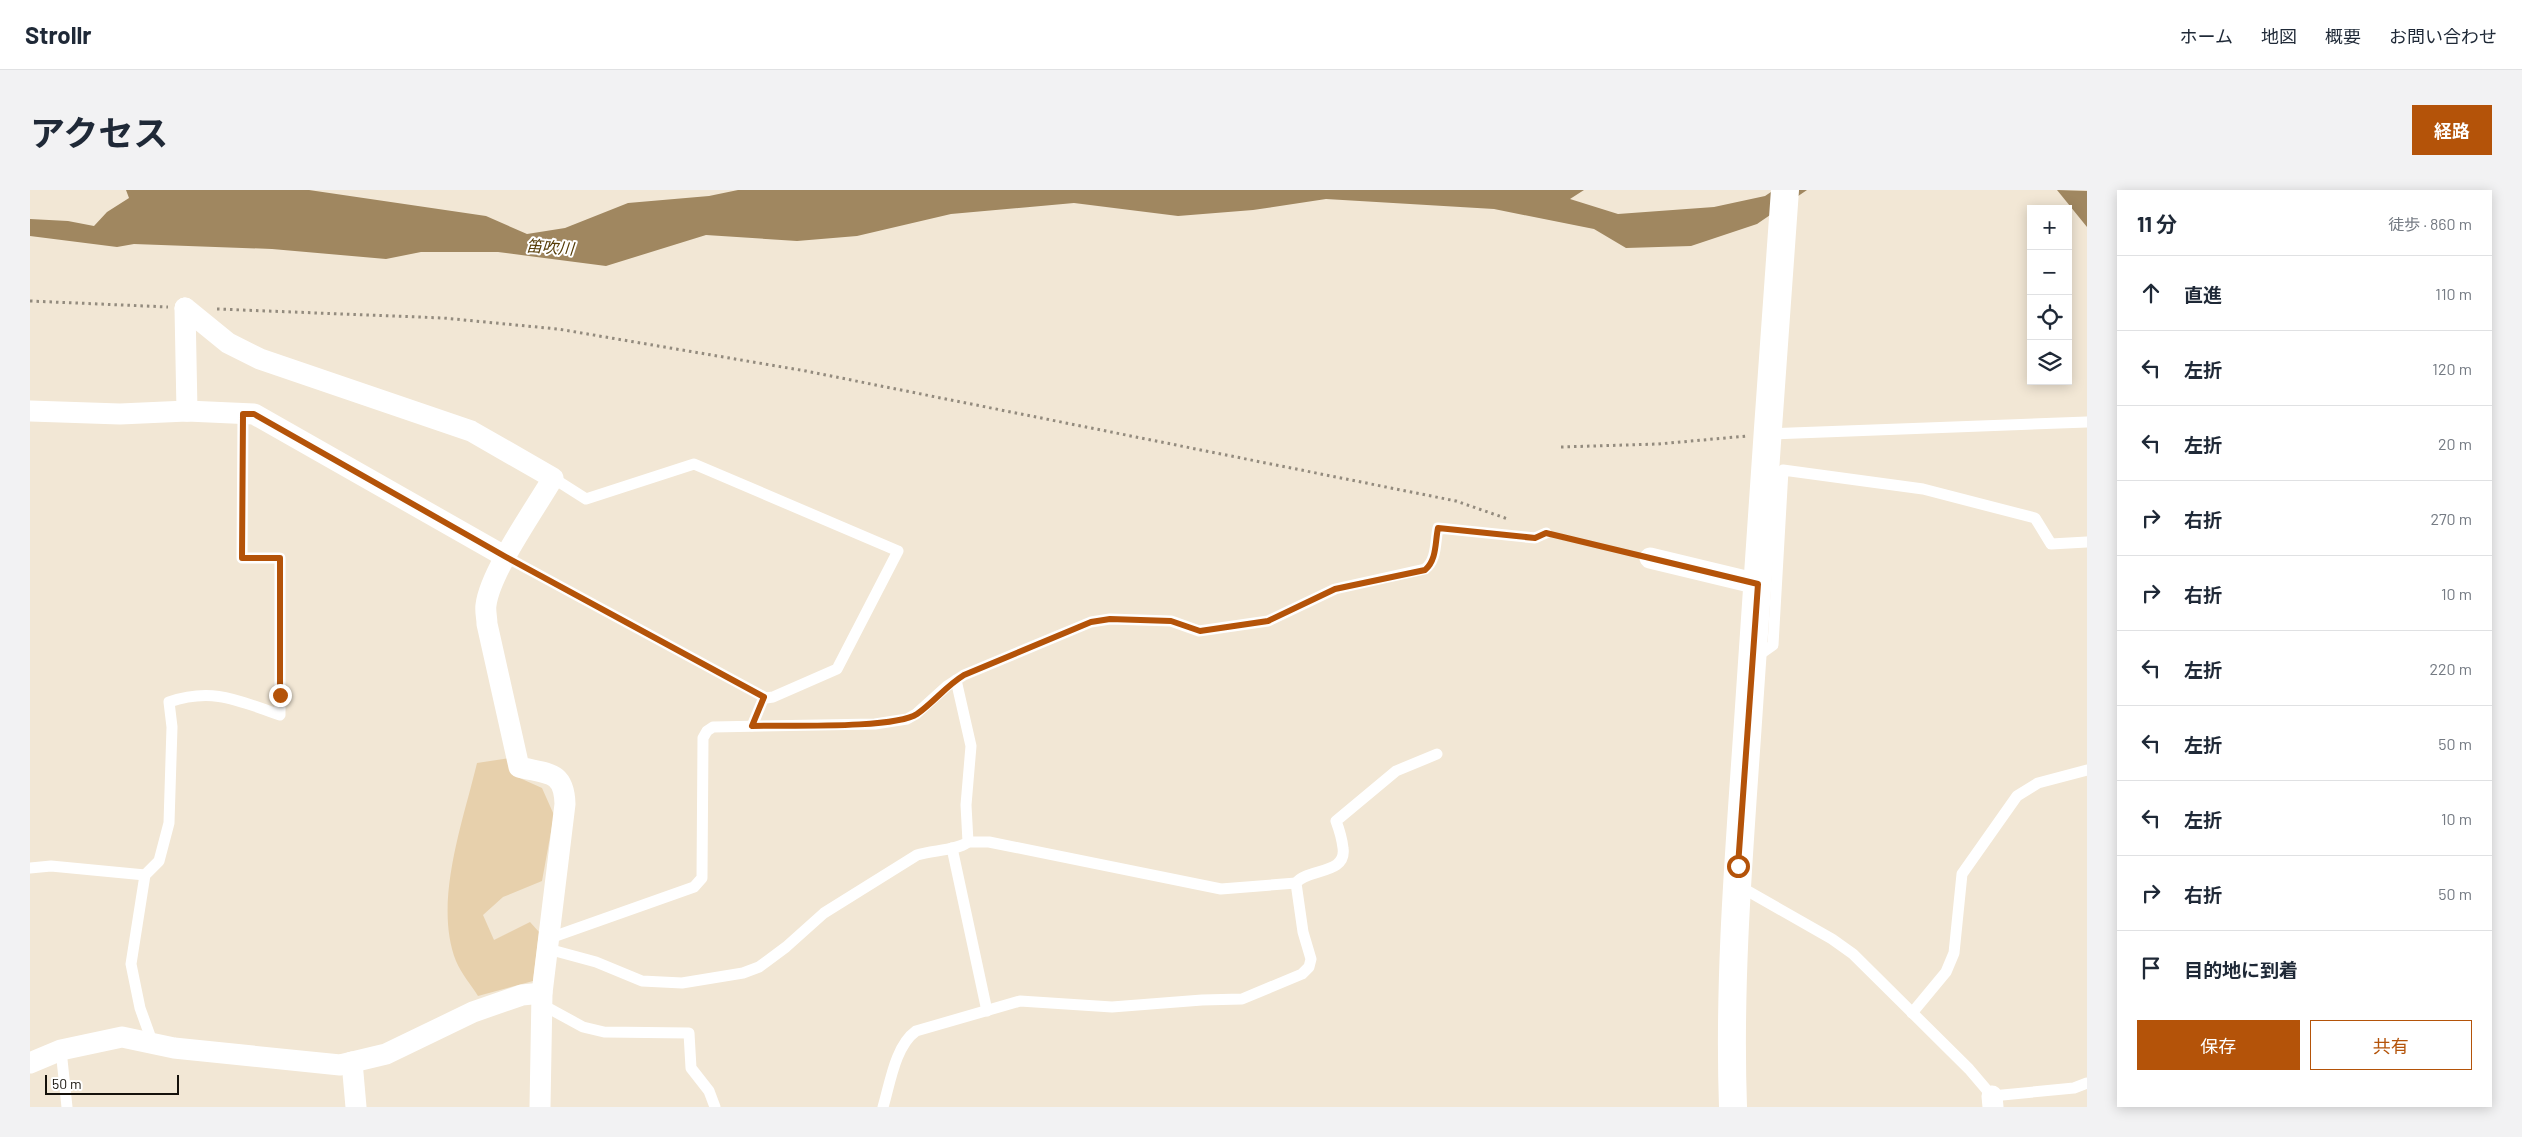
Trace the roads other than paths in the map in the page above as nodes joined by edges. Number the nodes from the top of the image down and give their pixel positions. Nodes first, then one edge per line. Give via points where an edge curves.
1 (1785, 190) edge
2 (30, 411) edge
3 (187, 411) junction
4 (243, 414) junction
5 (2087, 422) edge
6 (1766, 434) junction
7 (553, 478) junction
8 (1546, 533) road end
9 (2087, 542) edge
10 (506, 557) junction
11 (1650, 558) road end
12 (1758, 584) junction
13 (1752, 660) junction
14 (956, 680) junction
15 (764, 697) junction
16 (752, 726) junction
17 (1437, 754) dead end
18 (2087, 770) edge
19 (968, 842) junction
20 (952, 848) junction
21 (30, 868) edge
22 (145, 875) junction
23 (1296, 883) junction
24 (1737, 884) junction
25 (549, 943) junction
26 (542, 999) junction
27 (987, 1011) junction
28 (1912, 1013) junction
29 (153, 1044) junction
30 (61, 1050) junction
31 (352, 1062) junction
32 (30, 1063) edge
33 (2087, 1083) edge
34 (1992, 1102) edge
35 (545, 1106) edge
36 (67, 1107) edge
37 (356, 1107) edge
38 (715, 1107) edge
39 (883, 1107) edge
40 (1734, 1107) edge

1 - 6 street
2 - 3 street via 120,414
3 - 4 street
3 - 7 street via 185,308 228,343 260,359 471,431
4 - 10 street via 254,414
4 - 22 lane via 242,558 280,558 280,715 222,696 190,695 169,702 172,727 169,823 159,861
5 - 6 lane
6 - 12 street
7 - 10 street
7 - 15 lane via 586,499 694,464 898,552 837,669 773,697
8 - 14 lane via 1535,538 1438,528 1433,559 1425,570 1335,589 1268,621 1200,631 1171,621 1110,619 1091,622
9 - 13 lane via 2051,544 2035,518 1923,489 1783,470 1773,645
10 - 15 lane
10 - 25 street via 489,591 487,624 519,767 553,775 565,789
11 - 12 street
12 - 13 street
13 - 24 street
14 - 16 lane via 907,719 875,724
14 - 19 lane via 971,746 966,805
15 - 16 lane
16 - 25 lane via 713,727 703,738 702,878 694,886
17 - 23 lane via 1396,771 1336,820 1344,850 1341,859 1332,868 1310,874
18 - 28 lane via 2038,783 2017,796 1962,874 1954,953 1946,972
19 - 20 lane
19 - 23 lane via 989,842 1221,889
20 - 25 lane via 917,855 824,913 759,967 743,972 682,983 642,981
20 - 27 lane
21 - 22 lane via 51,866
22 - 29 lane via 131,964 140,1008
23 - 27 lane via 1303,932 1311,959 1309,967 1302,974 1254,996 1242,1000 1112,1007 1020,1001
24 - 28 lane via 1832,938
24 - 40 street via 1731,1056
25 - 26 street
26 - 31 street via 522,995 473,1012 386,1054
26 - 35 street
26 - 38 lane via 583,1027 604,1032 689,1033 692,1068 709,1091
27 - 39 lane via 916,1031 909,1036 901,1050
28 - 34 lane via 1969,1069
29 - 30 street via 122,1037
29 - 31 street via 340,1065
30 - 32 street
30 - 36 lane
31 - 37 street
33 - 34 lane

